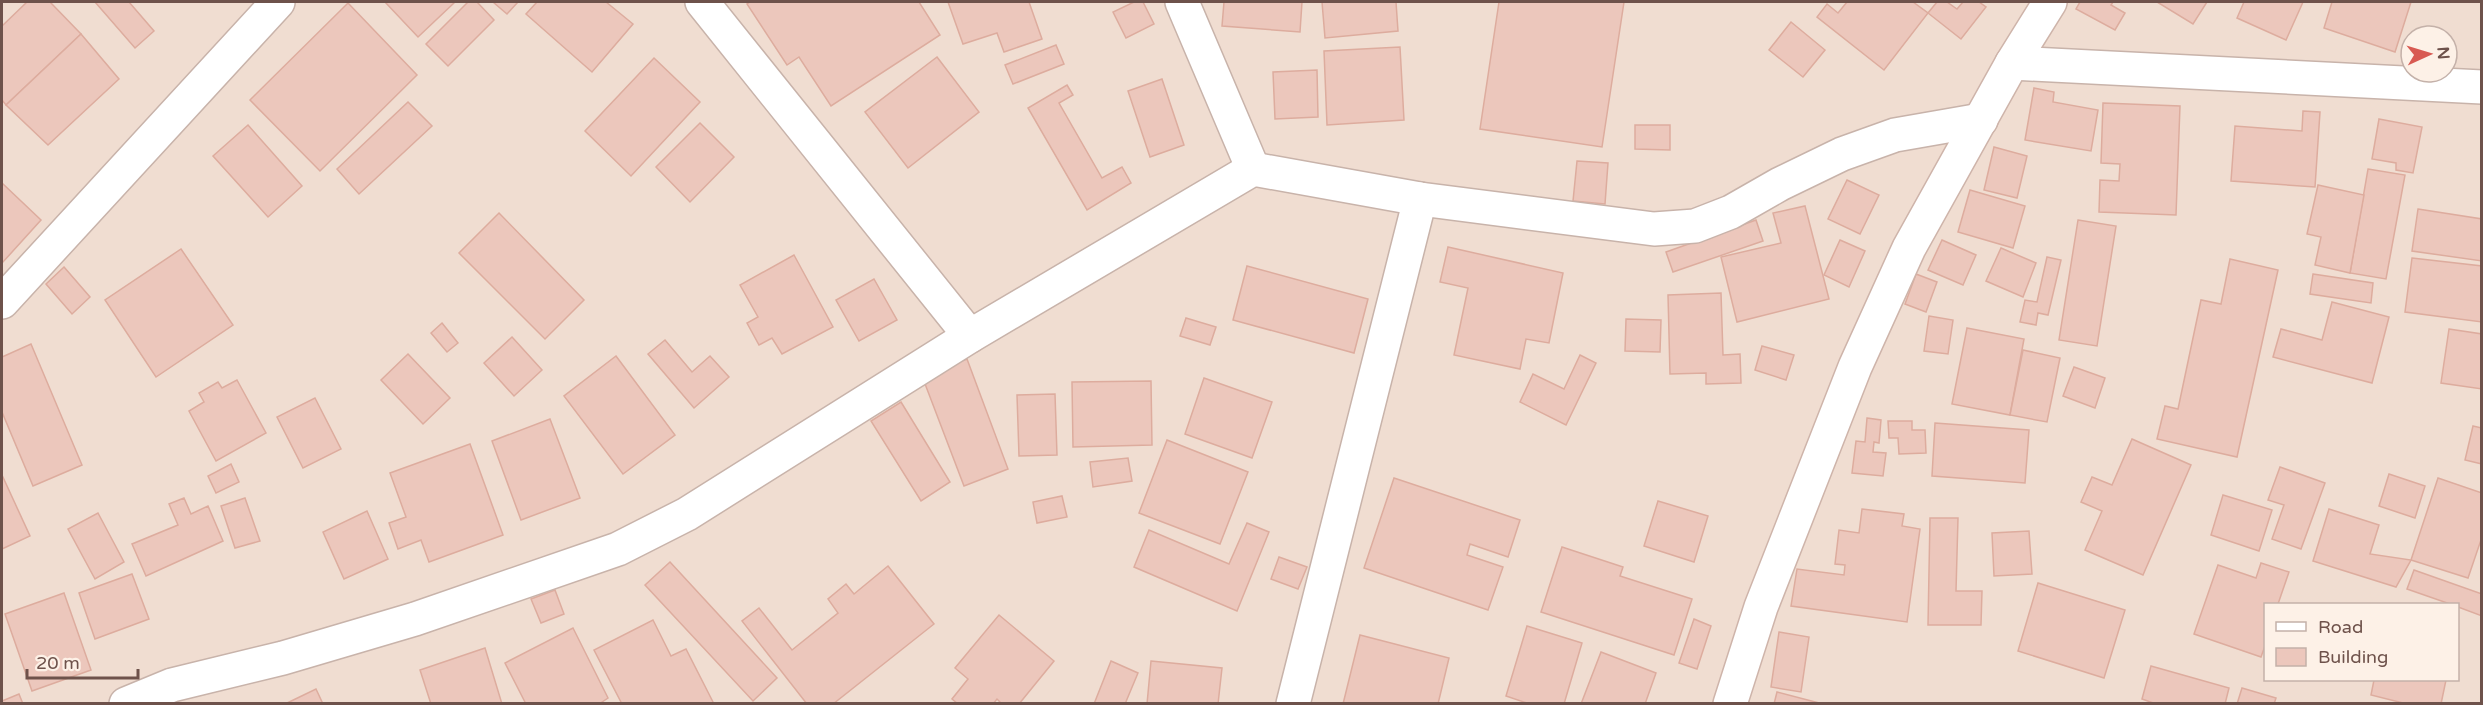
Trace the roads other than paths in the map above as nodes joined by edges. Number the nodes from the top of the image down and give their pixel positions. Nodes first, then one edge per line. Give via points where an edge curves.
1 (278, 2) edge
2 (702, 2) edge
3 (1182, 2) edge
4 (2050, 2) edge
5 (2012, 63) junction
6 (2481, 87) edge
7 (1981, 120) junction
8 (1253, 169) junction
9 (1420, 199) junction
10 (2, 302) edge
11 (970, 336) junction
12 (126, 704) edge
13 (1293, 704) edge
14 (1730, 704) edge

1 - 10 street
2 - 11 street
3 - 8 street
4 - 5 street
5 - 6 street
5 - 7 street
7 - 9 street via 1895,135 1842,153 1731,212 1695,226 1654,229
7 - 14 street via 1909,248 1855,367 1761,607
8 - 9 street
8 - 11 street
9 - 13 street
11 - 12 street via 687,514 618,549 415,619 283,658 172,685

